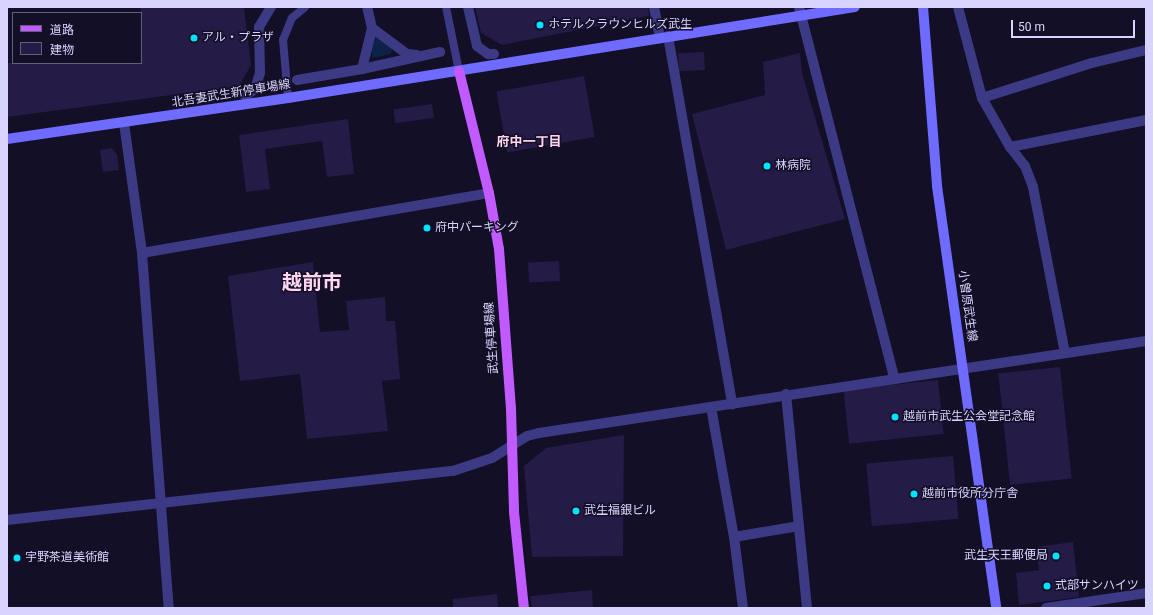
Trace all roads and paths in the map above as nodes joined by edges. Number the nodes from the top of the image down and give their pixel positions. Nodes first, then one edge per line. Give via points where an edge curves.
1 (271, 7) edge
2 (305, 7) edge
3 (367, 7) edge
4 (446, 7) edge
5 (468, 7) edge
6 (654, 7) edge
7 (855, 7) edge
8 (923, 7) edge
9 (958, 7) edge
10 (800, 12) edge
11 (372, 28) junction
12 (664, 37) junction
13 (1146, 50) edge
14 (440, 52) dead end
15 (494, 54) dead end
16 (420, 56) junction
17 (362, 69) junction
18 (459, 71) junction
19 (297, 80) dead end
20 (245, 96) dead end
21 (288, 98) junction
22 (982, 98) junction
23 (1146, 120) edge
24 (124, 123) junction
25 (7, 139) edge
26 (1010, 147) junction
27 (489, 193) junction
28 (142, 252) junction
29 (1146, 340) edge
30 (1065, 353) junction
31 (963, 367) junction
32 (894, 377) junction
33 (786, 394) junction
34 (732, 404) junction
35 (711, 407) junction
36 (512, 447) junction
37 (162, 503) junction
38 (7, 520) edge
39 (799, 526) junction
40 (734, 537) junction
41 (1146, 593) edge
42 (169, 608) edge
43 (524, 608) edge
44 (743, 608) edge
45 (807, 608) edge
46 (996, 608) edge
47 (1046, 608) edge

1 - 20 street via 259,27 260,73 255,89
2 - 21 lane via 292,18 283,40
3 - 11 street
4 - 18 lane
5 - 15 street via 477,46 488,54
6 - 12 street
7 - 10 main road, 北吾妻武生新停車場線
8 - 31 main road, 小曽原武生線 via 937,186
9 - 22 street
10 - 12 main road, 北吾妻武生新停車場線 via 728,30
10 - 32 street
11 - 16 street via 407,54
11 - 17 street
12 - 18 main road, 北吾妻武生新停車場線
12 - 34 street
13 - 22 street via 1092,62
14 - 16 street
16 - 17 street
17 - 19 street
18 - 21 main road, 北吾妻武生新停車場線
18 - 27 main road, 武生停車場線
21 - 24 main road, 北吾妻武生新停車場線
22 - 26 street
23 - 26 street
24 - 25 main road, 北吾妻武生新停車場線
24 - 28 street
26 - 30 street via 1025,166 1033,187
27 - 28 street
27 - 36 main road, 武生停車場線 via 499,249
28 - 37 street
29 - 30 street
30 - 31 street
31 - 32 street
31 - 46 main road, 小曽原武生線
32 - 33 street
33 - 34 street
33 - 39 street
34 - 35 street
35 - 36 street via 539,433 527,436
35 - 40 street
36 - 37 street via 478,464 453,471
36 - 43 main road, 武生停車場線 via 514,512
37 - 38 street
37 - 42 street
39 - 40 street
39 - 45 street
40 - 44 street
41 - 47 street

